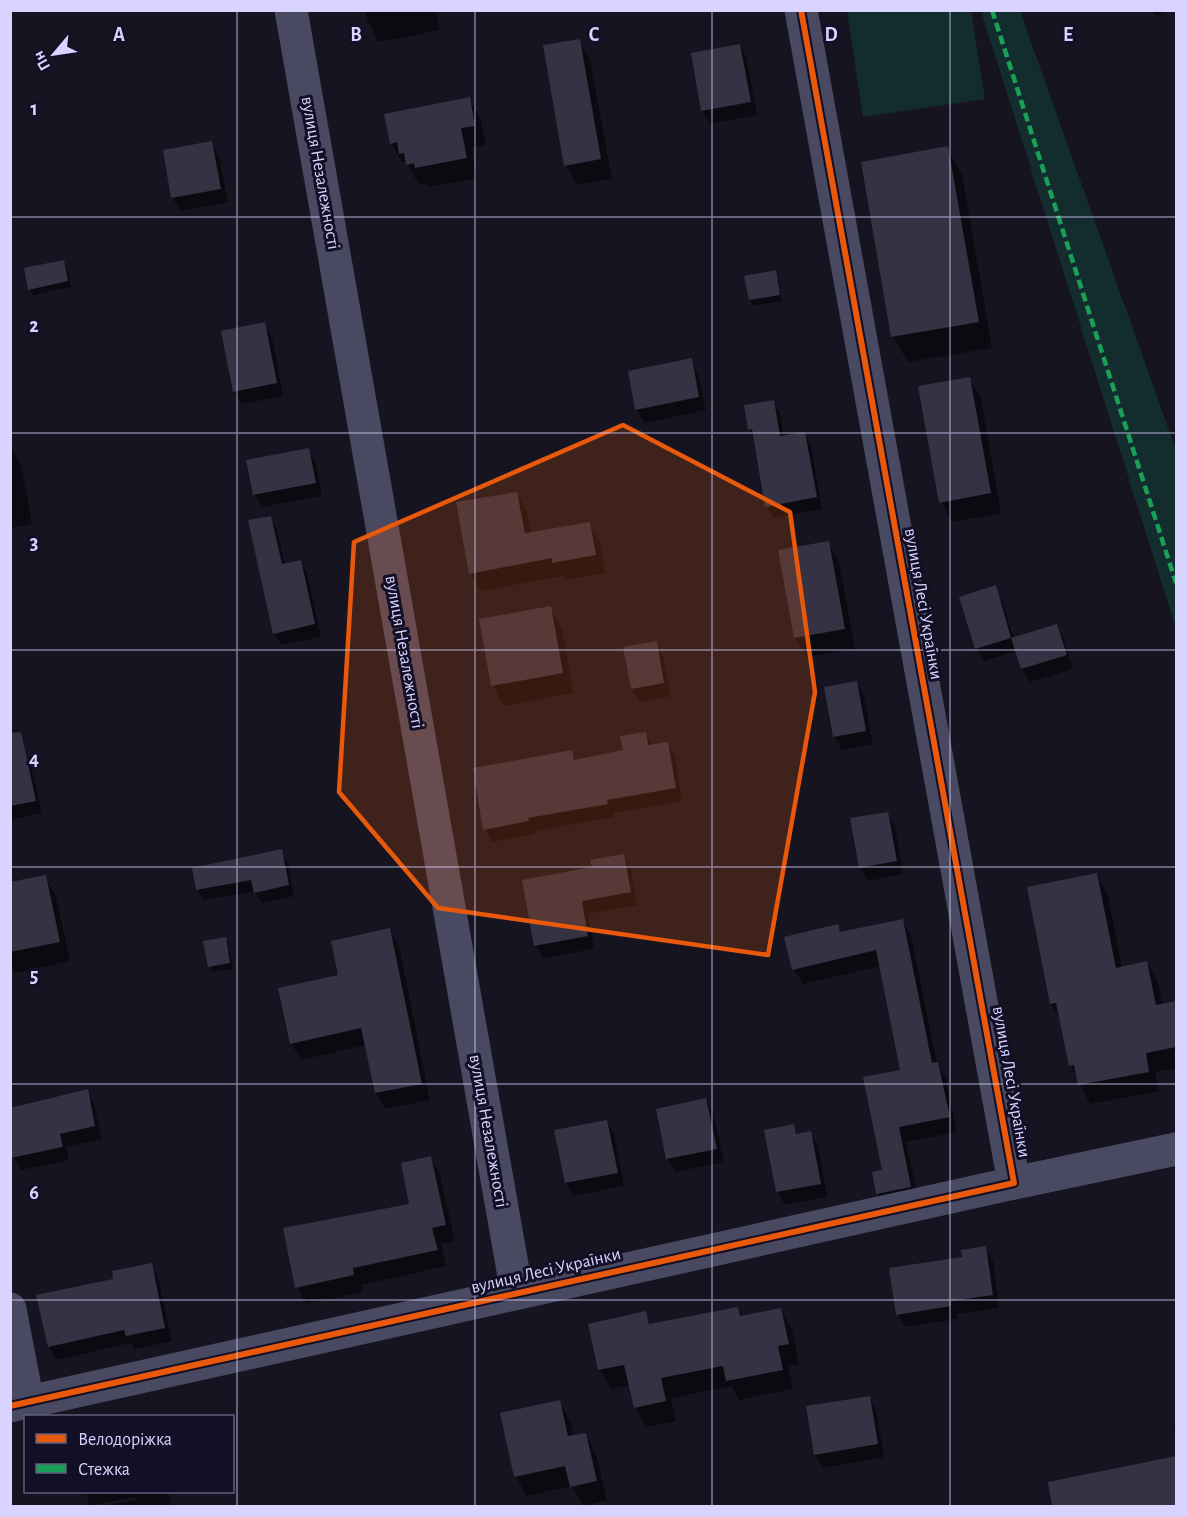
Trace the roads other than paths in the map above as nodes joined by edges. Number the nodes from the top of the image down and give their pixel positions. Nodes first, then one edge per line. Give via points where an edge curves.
1 (291, 10) edge
2 (801, 10) edge
3 (1176, 1149) edge
4 (1014, 1183) junction
5 (517, 1293) junction
6 (10, 1309) edge
7 (19, 1404) edge

1 - 5 street, вулиця Незалежності
2 - 4 street, вулиця Лесі Українки
3 - 4 street
4 - 5 street, вулиця Лесі Українки
5 - 7 street, вулиця Лесі Українки
6 - 7 street

